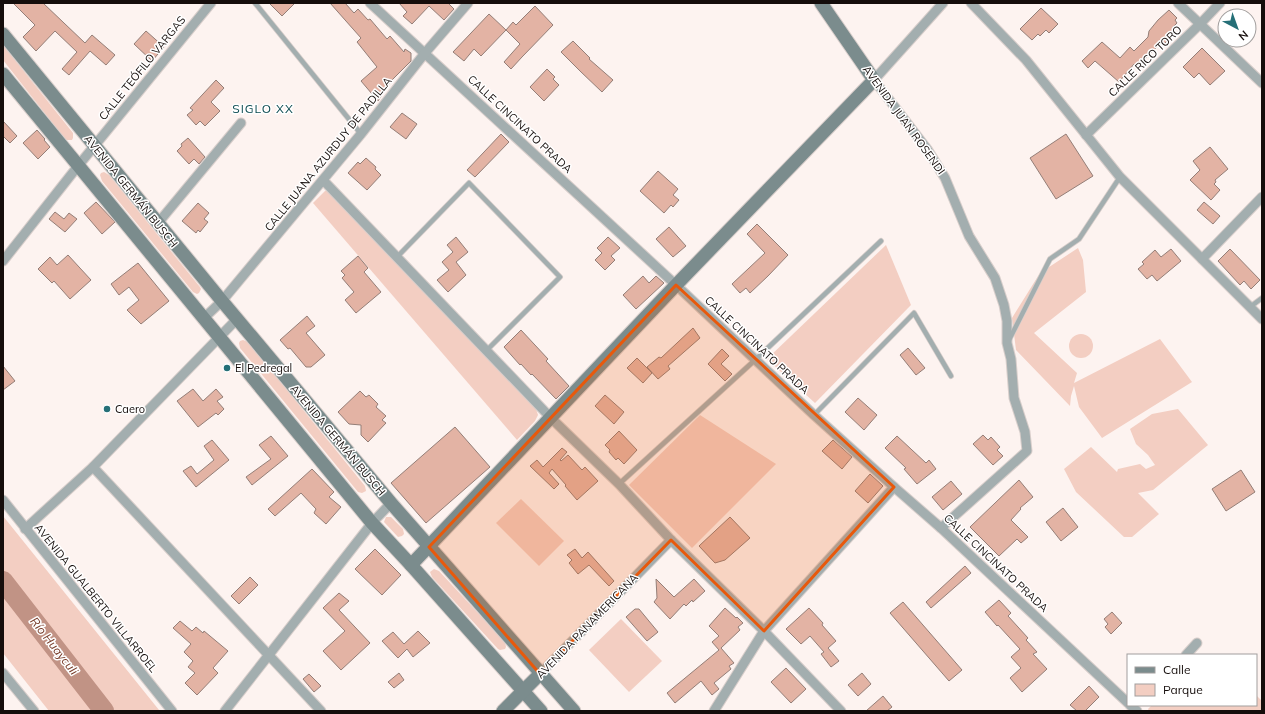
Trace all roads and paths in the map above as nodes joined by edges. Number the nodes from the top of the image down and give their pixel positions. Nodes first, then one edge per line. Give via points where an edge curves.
1 (211, 3) edge
2 (255, 3) edge
3 (370, 3) edge
4 (468, 3) edge
5 (821, 3) edge
6 (944, 3) edge
7 (971, 3) edge
8 (1178, 3) edge
9 (1220, 3) edge
10 (1201, 23) junction
11 (3, 34) edge
12 (425, 53) junction
13 (3, 74) edge
14 (874, 80) junction
15 (1262, 83) edge
16 (241, 124) dead end
17 (361, 134) junction
18 (1086, 135) junction
19 (94, 146) junction
20 (78, 166) junction
21 (1120, 177) junction
22 (323, 180) junction
23 (1262, 196) edge
24 (158, 223) junction
25 (881, 241) dead end
26 (397, 257) junction
27 (1202, 259) junction
28 (3, 261) edge
29 (676, 285) junction
30 (1262, 298) edge
31 (222, 301) junction
32 (1250, 307) junction
33 (204, 318) junction
34 (237, 319) junction
35 (1262, 319) edge
36 (220, 337) junction
37 (1007, 343) junction
38 (487, 350) junction
39 (755, 360) junction
40 (951, 376) dead end
41 (814, 414) junction
42 (552, 418) junction
43 (93, 467) junction
44 (619, 484) junction
45 (894, 487) junction
46 (3, 500) edge
47 (390, 503) junction
48 (372, 523) junction
49 (941, 528) junction
50 (25, 529) junction
51 (671, 540) junction
52 (429, 547) junction
53 (412, 565) junction
54 (764, 631) junction
55 (1197, 643) dead end
56 (1187, 654) edge
57 (270, 655) junction
58 (3, 673) edge
59 (540, 674) junction
60 (523, 691) junction
61 (1127, 702) edge
62 (34, 711) edge
63 (172, 711) edge
64 (225, 711) edge
65 (321, 711) edge
66 (503, 711) edge
67 (541, 711) edge
68 (574, 711) edge
69 (714, 711) edge
70 (841, 711) edge

1 - 19 street, CALLE TEÓFILO VARGAS
2 - 17 lane
3 - 12 street, CALLE CINCINATO PRADA
4 - 12 street, CALLE JUANA AZURDUY DE PADILLA
5 - 14 main road, AVENIDA JUAN ROSENDI
6 - 14 street
7 - 18 street via 1026,60
8 - 10 street
9 - 10 street, CALLE RICO TORO
10 - 15 street
10 - 18 street, CALLE RICO TORO
11 - 19 main road, AVENIDA GERMÁN BUSCH
12 - 17 street, CALLE JUANA AZURDUY DE PADILLA
12 - 29 street, CALLE CINCINATO PRADA
13 - 20 main road
14 - 29 main road
14 - 37 street, AVENIDA JUAN ROSENDI via 946,178 969,236 995,278 1004,304
16 - 24 street
17 - 22 street, CALLE JUANA AZURDUY DE PADILLA
18 - 21 street
19 - 20 street, CALLE TEÓFILO VARGAS
19 - 24 main road, AVENIDA GERMÁN BUSCH
20 - 28 street, CALLE TEÓFILO VARGAS
20 - 33 main road
21 - 27 street
21 - 37 lane via 1079,239 1050,259
22 - 26 street
22 - 31 street, CALLE JUANA AZURDUY DE PADILLA
23 - 27 street
24 - 31 main road, AVENIDA GERMÁN BUSCH
25 - 39 lane
26 - 38 street
26 - 38 lane via 469,183 560,277
27 - 32 street
29 - 39 street, CALLE CINCINATO PRADA
29 - 42 main road
30 - 32 lane
31 - 33 street, CALLE JUANA AZURDUY DE PADILLA
31 - 34 main road, AVENIDA GERMÁN BUSCH
32 - 35 street
33 - 36 main road
34 - 36 street
34 - 47 main road, AVENIDA GERMÁN BUSCH
36 - 43 street
36 - 48 main road
37 - 49 street, AVENIDA JUAN ROSENDI via 1014,398 1025,432 1027,451
38 - 42 street
39 - 41 street, CALLE CINCINATO PRADA
39 - 44 lane
40 - 41 lane via 914,313
41 - 45 street, CALLE CINCINATO PRADA
42 - 44 street
42 - 52 main road
43 - 50 street
43 - 57 street
44 - 51 street
45 - 49 street, CALLE CINCINATO PRADA
45 - 54 street
46 - 50 street, AVENIDA GUALBERTO VILLARROEL
47 - 48 street
47 - 52 main road, AVENIDA GERMÁN BUSCH
48 - 53 main road
48 - 57 street
49 - 61 street, CALLE CINCINATO PRADA
50 - 63 street, AVENIDA GUALBERTO VILLARROEL
51 - 54 street
51 - 59 street, AVENIDA PANAMERICANA
52 - 53 main road
52 - 59 main road, AVENIDA GERMÁN BUSCH
53 - 60 main road
54 - 69 street
54 - 70 street
55 - 56 street
57 - 64 street
57 - 65 street
58 - 62 street
59 - 60 main road, AVENIDA PANAMERICANA
59 - 68 main road, AVENIDA GERMÁN BUSCH
60 - 66 main road, AVENIDA PANAMERICANA
60 - 67 main road

